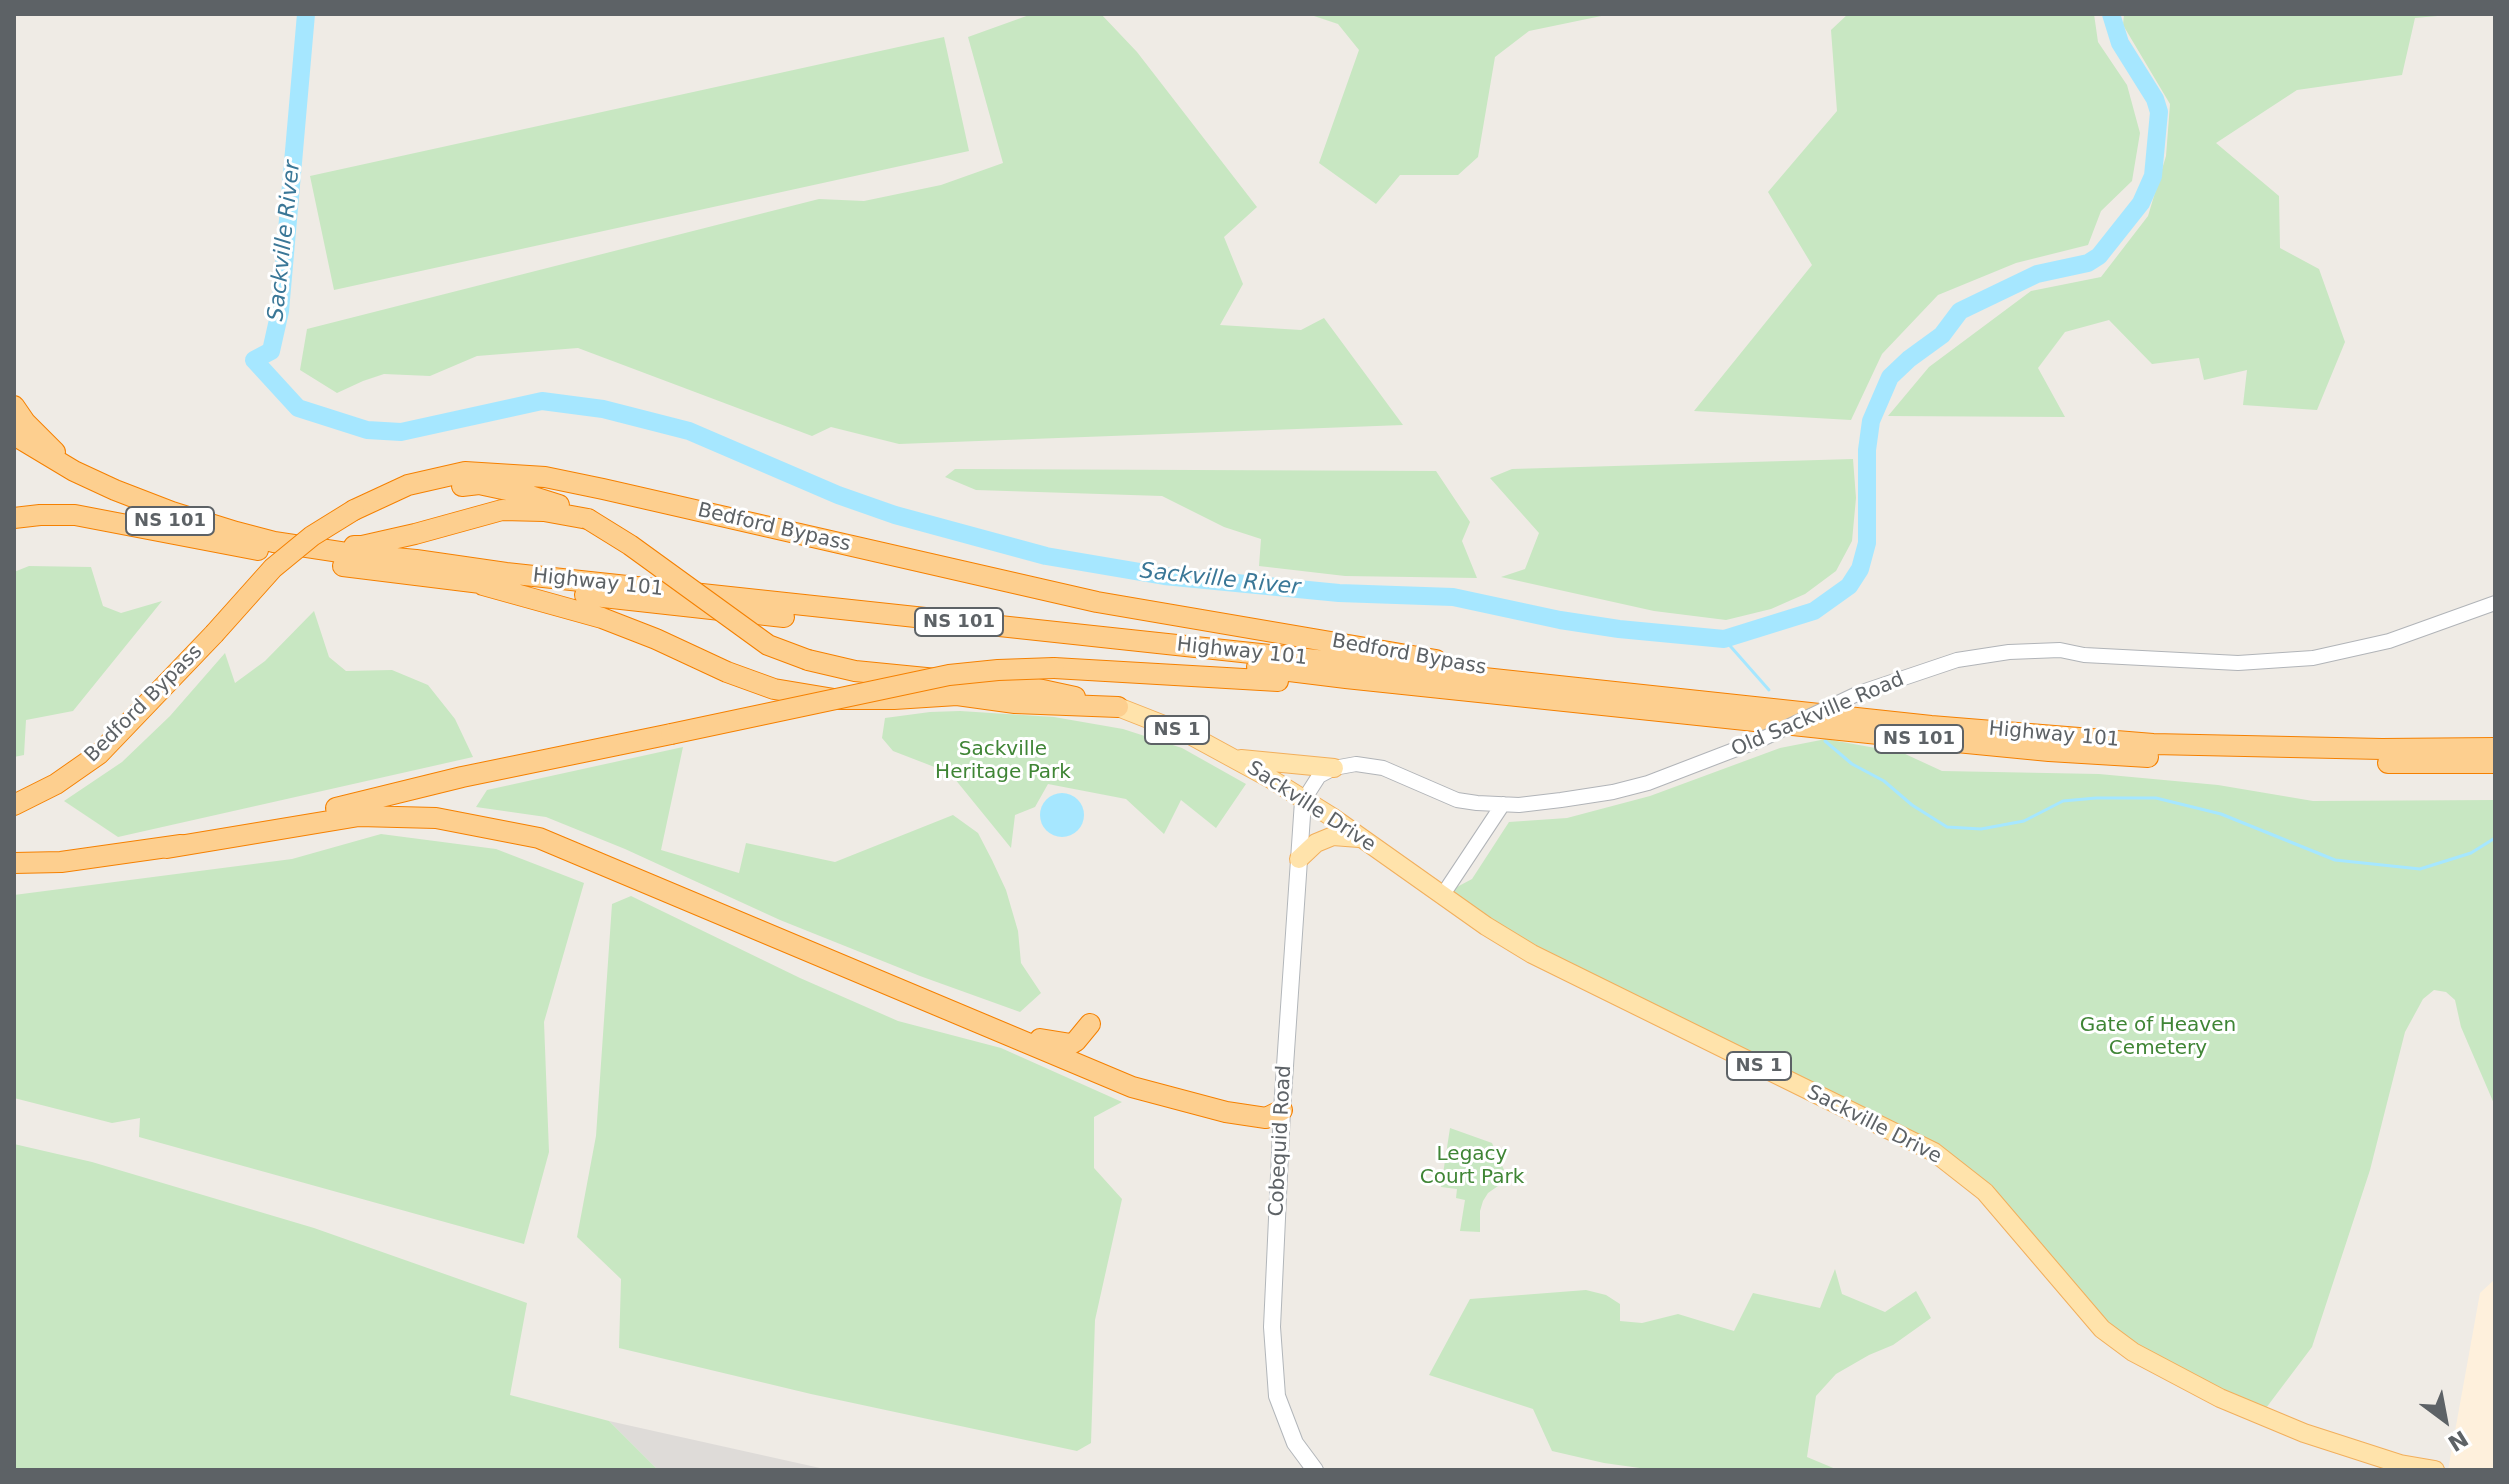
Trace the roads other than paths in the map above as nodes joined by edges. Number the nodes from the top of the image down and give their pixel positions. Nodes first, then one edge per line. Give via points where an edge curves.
1 (14, 406) edge
2 (14, 435) edge
3 (14, 446) edge
4 (74, 471) junction
5 (354, 510) junction
6 (14, 518) edge
7 (588, 519) junction
8 (274, 542) junction
9 (337, 565) junction
10 (475, 583) junction
11 (2495, 603) edge
12 (1346, 678) junction
13 (1645, 695) junction
14 (1118, 707) junction
15 (2495, 748) edge
16 (1235, 758) junction
17 (2495, 763) edge
18 (1334, 768) junction
19 (1303, 801) junction
20 (1503, 804) junction
21 (14, 805) edge
22 (1361, 838) junction
23 (167, 848) junction
24 (1299, 859) junction
25 (14, 863) edge
26 (1442, 896) junction
27 (1090, 1024) dead end
28 (1001, 1031) junction
29 (1282, 1110) junction
30 (1315, 1470) edge
31 (2435, 1470) edge

1 - 4 highway
2 - 4 highway, Highway 101 / NS 101
3 - 9 highway, Highway 101 / NS 101 via 134,510
4 - 8 highway, Highway 101 / NS 101 via 172,512
5 - 7 highway via 479,484 549,500
5 - 13 highway, Bedford Bypass via 408,485 465,472 545,477 1097,602
5 - 21 highway, Bedford Bypass, bridge via 273,568 99,754
6 - 9 highway via 75,515
7 - 8 highway via 502,510 362,546
7 - 14 highway, bridge via 768,645 808,660 855,671 1038,689
8 - 13 highway, Highway 101 / NS 101 via 506,573
9 - 10 highway, Highway 101 / NS 101
10 - 12 highway, Highway 101 / NS 101
10 - 14 highway via 602,618 774,689 834,699 957,695
11 - 20 street, Old Sackville Road, bridge via 2389,641 2313,658 2238,663 2060,650 1957,660 1859,693 1760,740 1648,783 1540,803
12 - 17 highway, Highway 101 / NS 101 via 2049,751
12 - 23 highway, Bedford Bypass, bridge via 1307,682 1054,668 949,675 462,777
13 - 15 highway, Highway 101 / NS 101 via 2153,744
14 - 16 main road, Sackville Drive / NS 1
16 - 18 main road
16 - 19 main road, Sackville Drive / NS 1
18 - 19 street via 1319,776
18 - 20 street, Old Sackville Road via 1374,766 1457,800
19 - 22 main road, Sackville Drive / NS 1
19 - 24 main road, Cobequid Road
20 - 26 street
22 - 24 main road via 1333,836
22 - 26 main road, Sackville Drive / NS 1
23 - 25 highway, Bedford Bypass
23 - 28 highway via 359,816 436,818 539,838
24 - 29 main road, Cobequid Road
26 - 31 main road, Sackville Drive / NS 1 via 1532,954 1934,1152 1985,1192 2102,1329 2133,1352 2274,1422 2400,1464
27 - 28 highway via 1071,1044
28 - 29 highway via 1132,1087 1226,1112 1266,1118
29 - 30 main road, Cobequid Road via 1272,1327 1277,1396 1295,1443

